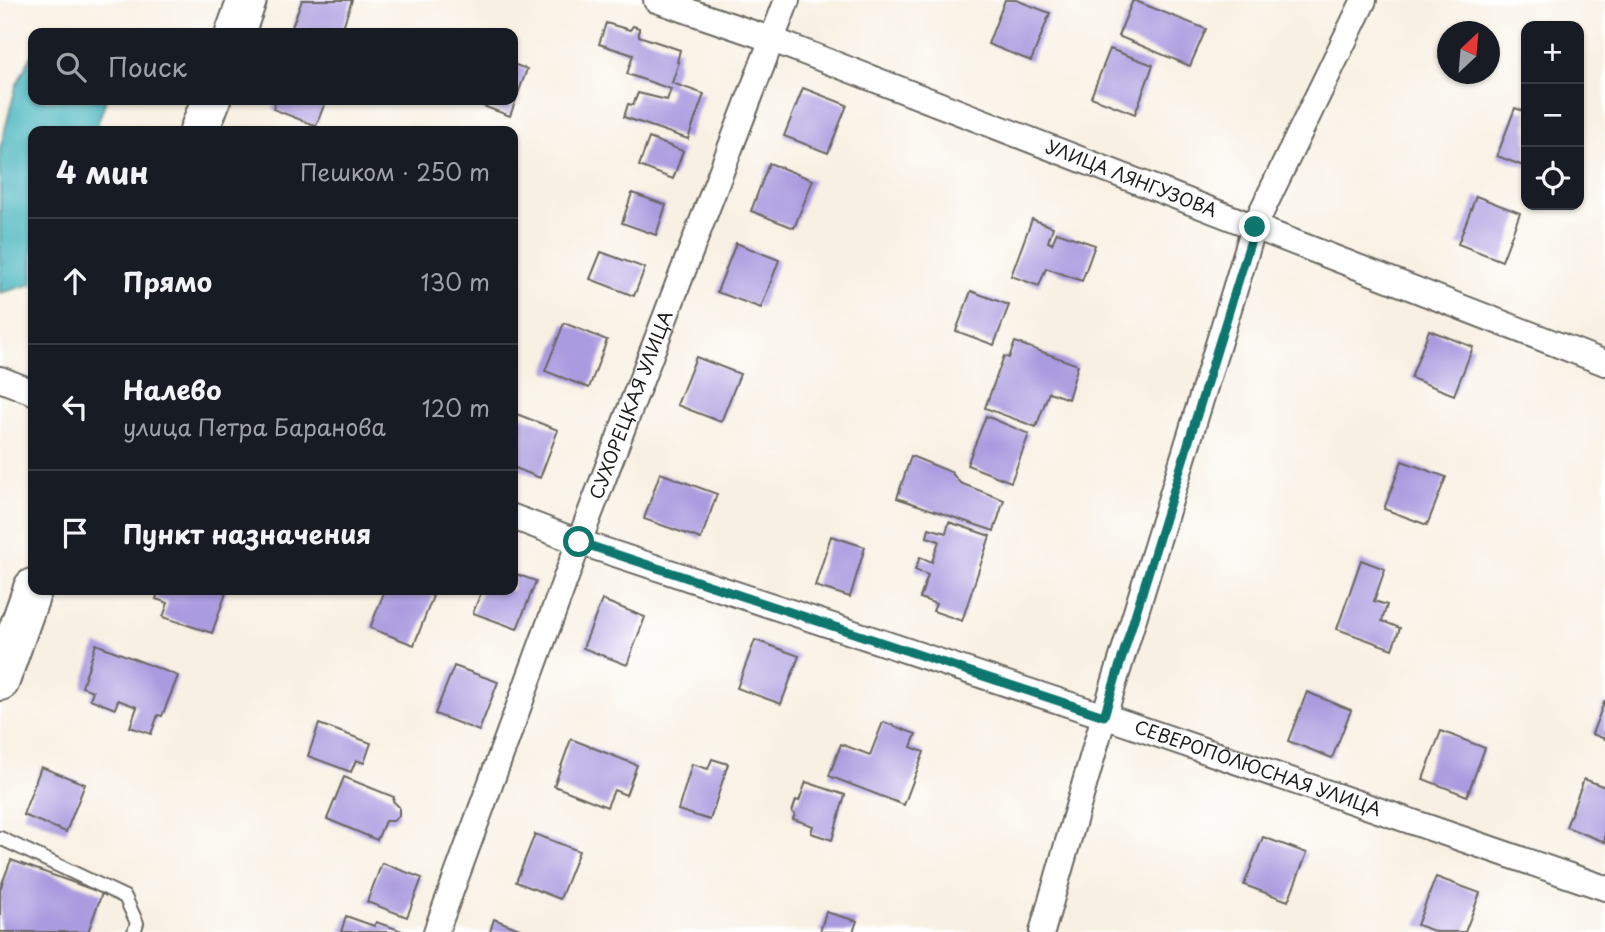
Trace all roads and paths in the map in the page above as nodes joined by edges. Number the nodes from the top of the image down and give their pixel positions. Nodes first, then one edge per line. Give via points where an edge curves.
1 (247, 0) edge
2 (656, 0) edge
3 (787, 0) edge
4 (1364, 0) edge
5 (237, 28) edge
6 (773, 40) junction
7 (209, 105) edge
8 (201, 126) edge
9 (1255, 227) junction
10 (1605, 363) edge
11 (0, 379) edge
12 (28, 389) edge
13 (518, 519) edge
14 (579, 542) junction
15 (31, 595) edge
16 (0, 681) edge
17 (1104, 716) junction
18 (0, 838) edge
19 (1605, 888) edge
20 (134, 932) edge
21 (436, 932) edge
22 (1042, 932) edge

1 - 5 main road
2 - 6 street, УЛИЦА ЛЯНГУЗОВА
3 - 6 street, СУХОРЕЦКАЯ УЛИЦА
4 - 9 street
6 - 9 street, УЛИЦА ЛЯНГУЗОВА
6 - 14 street, СУХОРЕЦКАЯ УЛИЦА
7 - 8 main road
9 - 10 street, УЛИЦА ЛЯНГУЗОВА
9 - 17 street
11 - 12 street
13 - 14 street, СЕВЕРОПОЛЮСНАЯ УЛИЦА
14 - 17 street, СЕВЕРОПОЛЮСНАЯ УЛИЦА
14 - 21 street, СУХОРЕЦКАЯ УЛИЦА
15 - 16 main road
17 - 19 street, СЕВЕРОПОЛЮСНАЯ УЛИЦА
17 - 22 street
18 - 20 lane via 125,897 137,923

